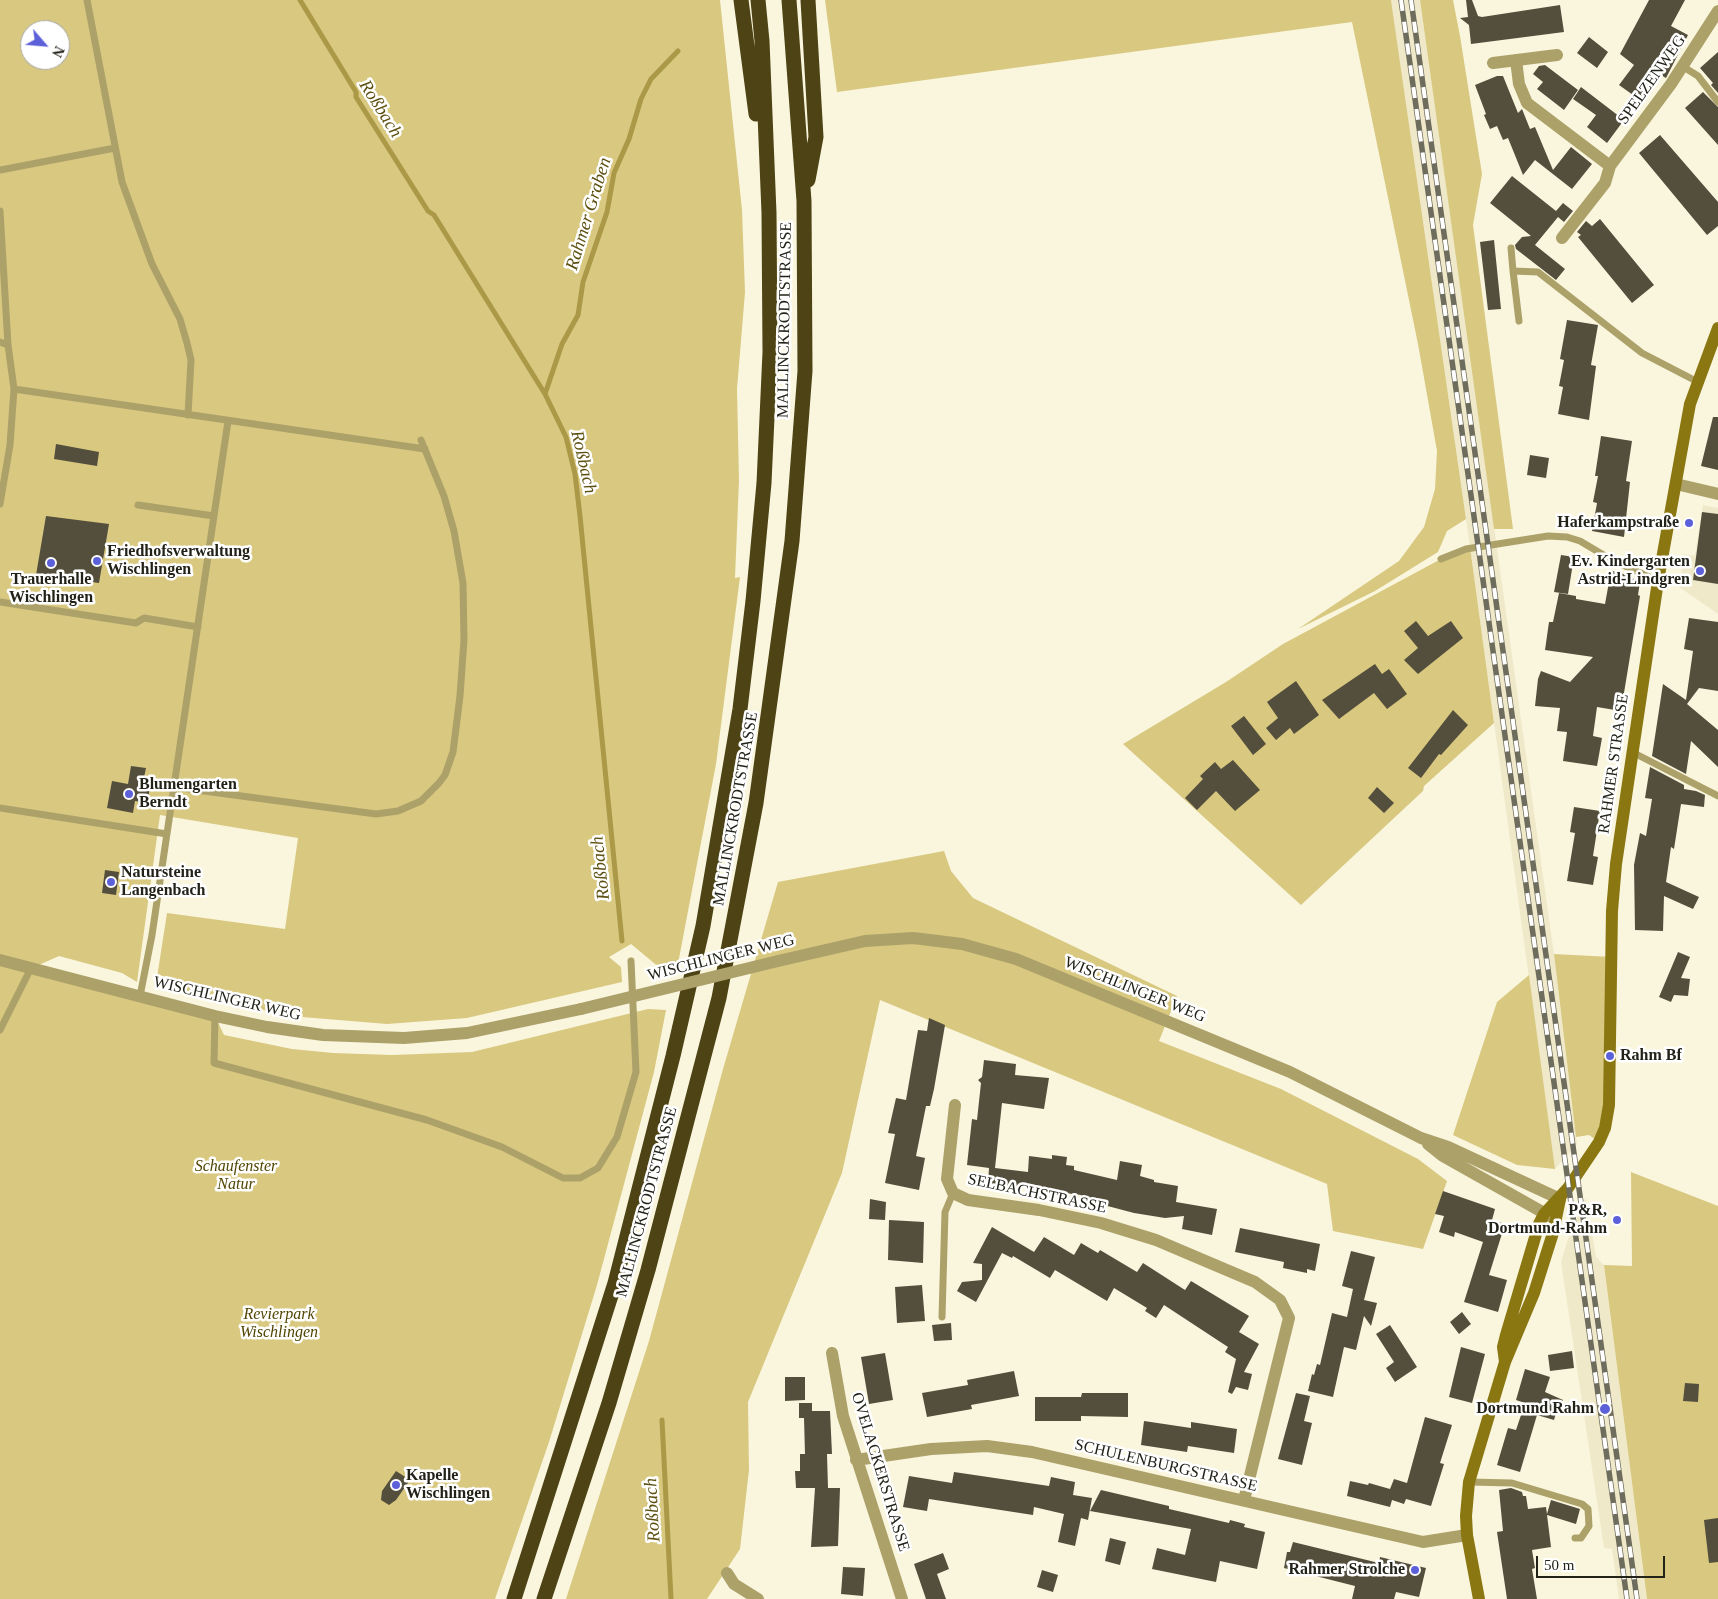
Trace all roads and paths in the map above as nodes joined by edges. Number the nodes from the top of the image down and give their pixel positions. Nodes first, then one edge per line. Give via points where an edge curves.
1 (87, 0) edge
2 (741, 0) edge
3 (758, 0) edge
4 (789, 0) edge
5 (808, 0) edge
6 (1718, 11) edge
7 (1557, 55) dead end
8 (1516, 60) junction
9 (1493, 63) dead end
10 (1682, 66) junction
11 (1718, 102) edge
12 (115, 148) junction
13 (1610, 166) junction
14 (0, 170) edge
15 (804, 202) junction
16 (0, 211) edge
17 (769, 213) junction
18 (1562, 238) dead end
19 (1511, 248) dead end
20 (1514, 271) junction
21 (1519, 321) dead end
22 (1718, 328) edge
23 (0, 342) edge
24 (8, 345) junction
25 (1698, 382) junction
26 (14, 388) junction
27 (188, 415) junction
28 (228, 421) junction
29 (420, 440) dead end
30 (425, 449) junction
31 (1676, 484) junction
32 (1718, 494) edge
33 (0, 504) edge
34 (138, 504) dead end
35 (214, 516) junction
36 (1441, 559) dead end
37 (1658, 582) junction
38 (0, 602) edge
39 (198, 628) junction
40 (1632, 752) junction
41 (174, 787) junction
42 (1718, 796) edge
43 (0, 808) edge
44 (167, 834) junction
45 (0, 960) edge
46 (631, 961) dead end
47 (32, 968) junction
48 (140, 996) junction
49 (215, 1016) junction
50 (0, 1030) edge
51 (955, 1105) dead end
52 (1420, 1138) junction
53 (952, 1193) junction
54 (1560, 1199) junction
55 (1544, 1214) junction
56 (1556, 1219) junction
57 (942, 1317) dead end
58 (832, 1353) dead end
59 (1505, 1362) junction
60 (856, 1460) junction
61 (1469, 1482) junction
62 (1244, 1500) junction
63 (1467, 1536) junction
64 (1575, 1538) dead end
65 (726, 1573) dead end
66 (514, 1599) edge
67 (544, 1599) edge
68 (758, 1599) edge
69 (902, 1599) edge
70 (1479, 1599) edge

1 - 12 lane
2 - 17 highway
3 - 17 highway, MALLINCKRODTSTRASSE
4 - 15 highway, MALLINCKRODTSTRASSE
5 - 15 highway via 816,137
6 - 10 street, SPELZENWEG
7 - 8 street
8 - 9 street
8 - 13 street via 1519,84 1527,103
10 - 11 lane via 1698,76
10 - 13 street, SPELZENWEG
12 - 14 lane
12 - 27 lane via 122,182 140,232 188,343 191,360
13 - 18 street, SPELZENWEG via 1606,183
15 - 67 highway, MALLINCKRODTSTRASSE via 805,371 792,541 770,716 738,905 710,1036 648,1270 609,1403
16 - 24 lane
17 - 66 highway, MALLINCKRODTSTRASSE via 770,352 764,484 753,601 730,768 703,926 615,1283
19 - 20 lane
20 - 21 lane
20 - 25 lane via 1538,272 1642,354
22 - 25 main road, RAHMER STRASSE
23 - 24 lane
24 - 26 lane
25 - 31 main road, RAHMER STRASSE via 1690,404
26 - 27 lane
26 - 33 lane via 10,445
27 - 28 lane
28 - 30 lane
28 - 35 lane
29 - 30 lane
30 - 41 lane via 438,476 454,531 464,594 464,640 456,732 449,765 439,783 421,800 398,811 376,814
31 - 32 street
31 - 37 main road, RAHMER STRASSE
34 - 35 lane
35 - 39 lane
36 - 37 lane via 1466,549 1548,536 1567,537
37 - 40 main road, RAHMER STRASSE
38 - 39 lane via 136,624 144,618
39 - 41 lane
40 - 42 lane
40 - 54 main road, RAHMER STRASSE via 1612,911 1607,1118 1599,1142
41 - 44 lane
43 - 44 lane
44 - 48 lane
45 - 47 street, WISCHLINGER WEG
46 - 49 lane via 636,1072 617,1137 598,1168 580,1178 563,1178 502,1148 427,1120 214,1063
47 - 48 street, WISCHLINGER WEG
47 - 50 lane
48 - 49 street, WISCHLINGER WEG
49 - 52 street, WISCHLINGER WEG, bridge via 302,1033 383,1038 467,1033 864,941 914,938 962,944 1016,958 1290,1072
51 - 53 street, SELBACHSTRASSE via 947,1179
52 - 54 street, WISCHLINGER WEG via 1448,1147
52 - 55 street, WISCHLINGER WEG via 1444,1156
53 - 57 lane via 945,1212
53 - 62 street, SELBACHSTRASSE via 968,1200 1101,1223 1156,1240 1255,1282 1280,1300 1289,1318
54 - 55 main road, RAHMER STRASSE
54 - 56 main road, RAHMER STRASSE
55 - 56 street, WISCHLINGER WEG
55 - 59 main road, RAHMER STRASSE via 1532,1242 1506,1335 1503,1347
56 - 59 main road, RAHMER STRASSE via 1534,1292
58 - 60 street, OVELACKERSTRASSE via 843,1416
59 - 61 main road, RAHMER STRASSE
60 - 62 street, SCHULENBURGSTRASSE via 931,1449 987,1446 1032,1452
60 - 69 street, OVELACKERSTRASSE
61 - 63 main road, RAHMER STRASSE
61 - 64 lane via 1512,1483 1582,1504 1588,1509 1589,1526 1581,1538
62 - 63 street, SCHULENBURGSTRASSE via 1423,1542
63 - 70 main road, RAHMER STRASSE
65 - 68 street via 739,1588

